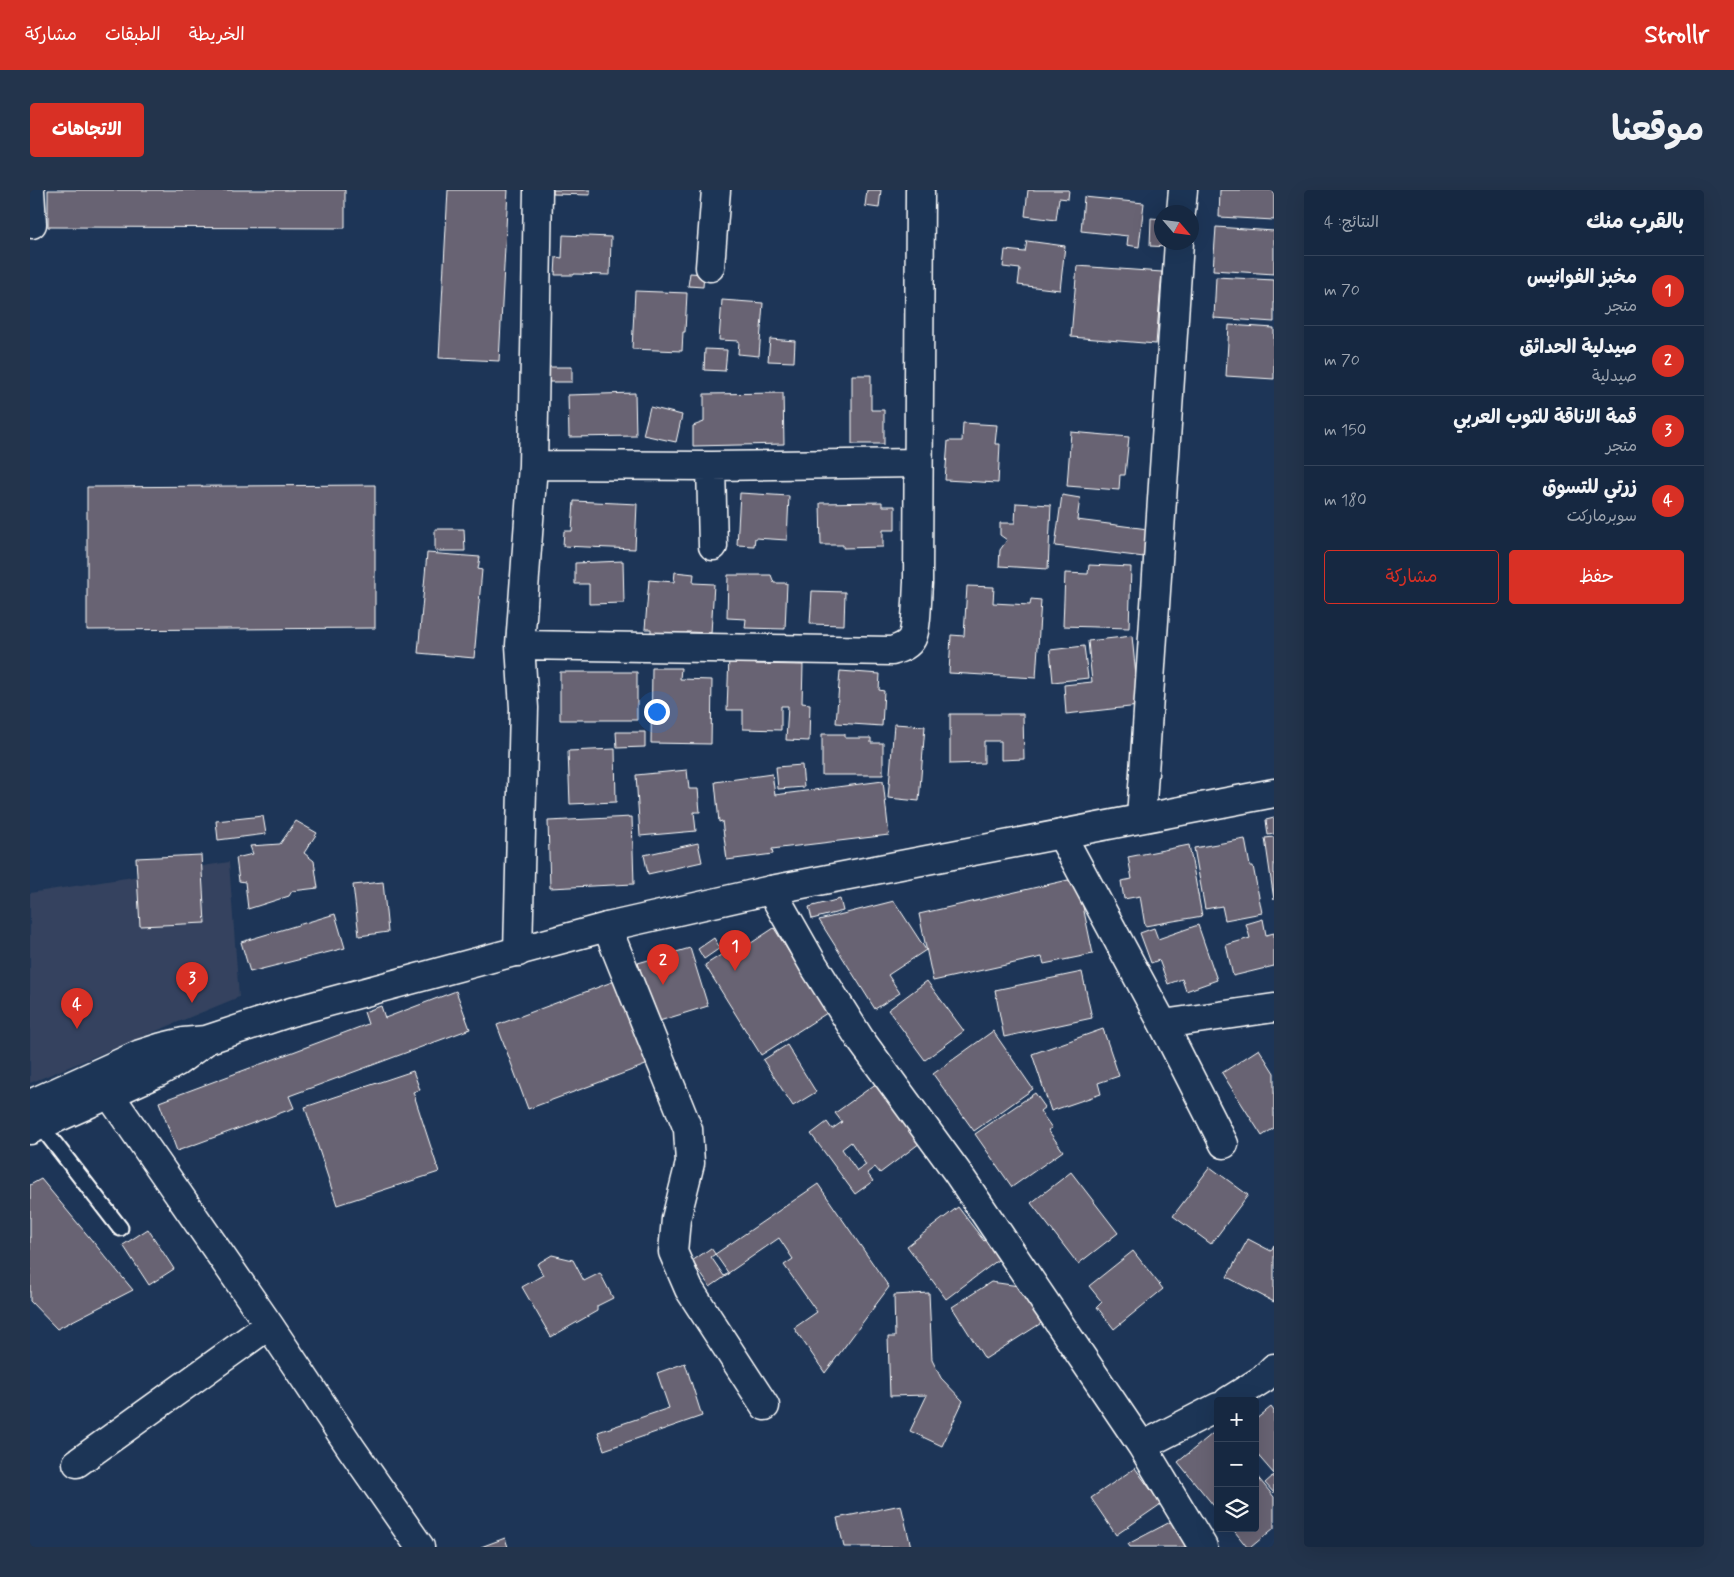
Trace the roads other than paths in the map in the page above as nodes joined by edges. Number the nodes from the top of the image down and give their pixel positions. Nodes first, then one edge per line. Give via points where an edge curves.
1 (30, 190) edge
2 (538, 190) edge
3 (716, 190) edge
4 (920, 190) edge
5 (1183, 190) edge
6 (1182, 205) edge
7 (32, 224) dead end
8 (1178, 250) edge
9 (710, 267) dead end
10 (918, 463) junction
11 (533, 465) junction
12 (711, 466) junction
13 (713, 546) dead end
14 (520, 644) junction
15 (1274, 793) edge
16 (1141, 818) junction
17 (1061, 834) junction
18 (771, 890) junction
19 (608, 927) junction
20 (518, 952) junction
21 (1274, 1008) edge
22 (1163, 1024) junction
23 (206, 1040) junction
24 (109, 1094) junction
25 (34, 1120) edge
26 (1224, 1144) dead end
27 (120, 1228) dead end
28 (269, 1325) junction
29 (1274, 1368) edge
30 (1235, 1397) edge
31 (765, 1406) dead end
32 (1214, 1409) edge
33 (1142, 1446) junction
34 (78, 1463) dead end
35 (420, 1547) edge
36 (1203, 1547) edge

1 - 7 street
2 - 11 street
3 - 9 street
4 - 10 street
5 - 6 street
8 - 16 street
10 - 12 street
10 - 14 street via 917,592 914,631 906,646 892,651
11 - 12 street
11 - 14 street
12 - 13 street
14 - 20 street via 524,708
15 - 16 street
16 - 17 street
17 - 18 street
17 - 22 street
18 - 19 street
18 - 33 street via 860,1039 957,1172
19 - 20 street
19 - 31 street via 688,1129 690,1163 676,1219 674,1252 689,1289
20 - 23 street via 379,987
21 - 22 street
22 - 26 street
23 - 24 street via 165,1069
23 - 25 street via 183,1042 140,1054
24 - 25 street
24 - 28 street
25 - 27 lane
28 - 34 street
28 - 35 street
29 - 30 street via 1263,1380
32 - 33 street
33 - 36 street

